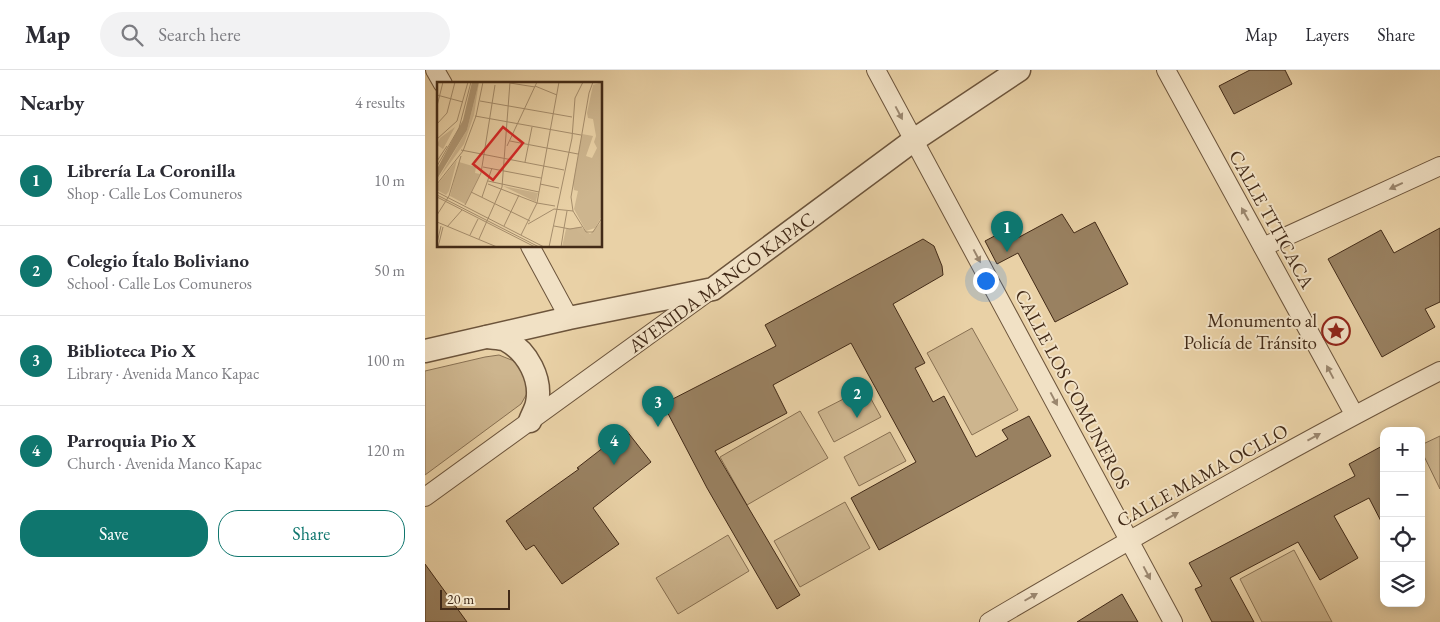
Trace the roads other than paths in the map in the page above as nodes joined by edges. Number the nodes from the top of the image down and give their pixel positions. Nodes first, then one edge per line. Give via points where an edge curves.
1 (435, 70) edge
2 (876, 70) edge
3 (1019, 70) edge
4 (1166, 70) edge
5 (442, 82) edge
6 (914, 140) junction
7 (1440, 166) edge
8 (1263, 247) junction
9 (532, 248) edge
10 (713, 289) junction
11 (569, 318) junction
12 (487, 337) junction
13 (425, 351) edge
14 (1440, 371) edge
15 (1355, 414) junction
16 (530, 421) junction
17 (425, 497) edge
18 (1129, 540) junction
19 (989, 622) edge
20 (1173, 622) edge

1 - 5 street
2 -> 6 street, CALLE LOS COMUNEROS
3 - 6 street, AVENIDA MANCO KAPAC
8 -> 4 street, CALLE TITICACA
6 - 10 street, AVENIDA MANCO KAPAC
6 -> 18 street, CALLE LOS COMUNEROS
7 -> 8 street
15 -> 8 street, CALLE TITICACA
9 - 11 street
10 - 11 street
10 - 16 street, AVENIDA MANCO KAPAC
11 - 12 street
12 - 13 street
12 - 16 street via 505,340 519,350 532,367 538,390 537,404
14 - 15 street, CALLE MAMA OCLLO
18 -> 15 street, CALLE MAMA OCLLO
16 - 17 street, AVENIDA MANCO KAPAC
19 -> 18 street, CALLE MAMA OCLLO
18 -> 20 street, CALLE LOS COMUNEROS

